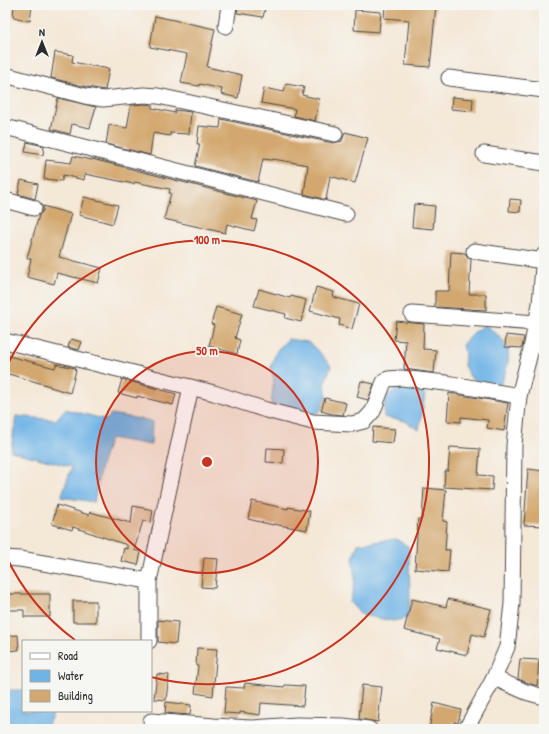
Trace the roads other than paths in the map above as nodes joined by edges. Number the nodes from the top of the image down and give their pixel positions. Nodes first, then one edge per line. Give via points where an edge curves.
1 (229, 5) edge
2 (226, 26) dead end
3 (5, 75) edge
4 (449, 78) dead end
5 (544, 90) edge
6 (5, 127) edge
7 (335, 134) dead end
8 (484, 154) dead end
9 (544, 163) edge
10 (5, 200) edge
11 (34, 208) dead end
12 (346, 214) dead end
13 (474, 251) dead end
14 (544, 255) edge
15 (544, 261) edge
16 (412, 314) dead end
17 (536, 323) junction
18 (5, 341) edge
19 (191, 387) junction
20 (519, 396) junction
21 (5, 558) edge
22 (149, 581) junction
23 (149, 640) edge
24 (494, 678) junction
25 (544, 697) edge
26 (150, 720) edge
27 (369, 729) edge
28 (466, 729) edge

1 - 2 street
3 - 7 street via 97,98 144,94 158,96
4 - 5 street
6 - 12 street
8 - 9 street
10 - 11 street
13 - 15 street
14 - 15 street
15 - 17 street
16 - 17 street
17 - 20 street
18 - 19 street
19 - 20 street via 313,422 352,424 364,421 372,411 384,382 388,379 446,383
19 - 22 street
20 - 24 street via 514,453 512,604 506,647
21 - 22 street
22 - 23 street
24 - 25 street
24 - 28 street
26 - 27 street via 252,728 297,725

